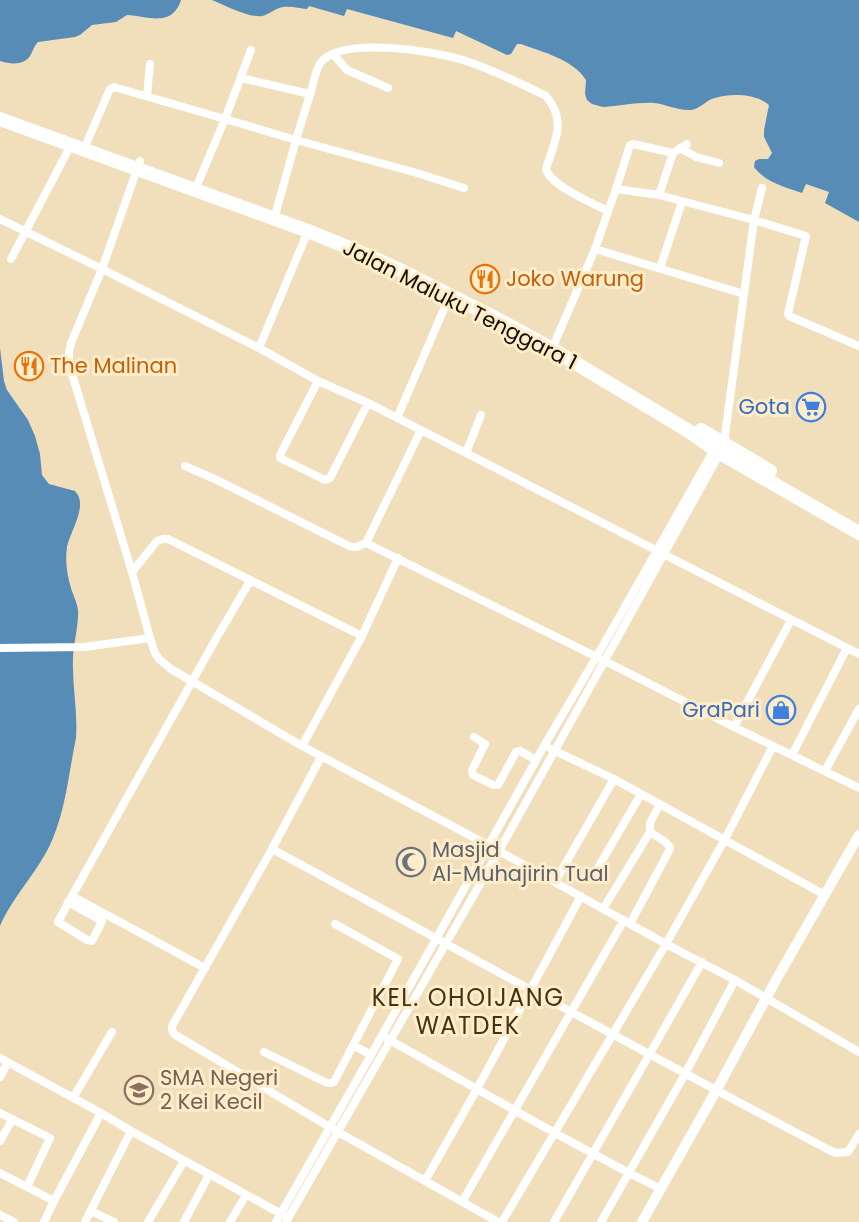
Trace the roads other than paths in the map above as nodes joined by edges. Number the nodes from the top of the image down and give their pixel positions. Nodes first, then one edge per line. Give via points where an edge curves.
1 (251, 50) dead end
2 (333, 54) junction
3 (150, 64) dead end
4 (241, 78) junction
5 (388, 88) dead end
6 (310, 94) junction
7 (147, 96) junction
8 (0, 110) edge
9 (0, 119) edge
10 (225, 119) junction
11 (296, 140) junction
12 (87, 142) junction
13 (71, 145) junction
14 (673, 153) junction
15 (719, 163) dead end
16 (139, 165) junction
17 (198, 183) junction
18 (464, 188) dead end
19 (762, 188) dead end
20 (616, 189) junction
21 (659, 195) junction
22 (682, 202) junction
23 (608, 211) junction
24 (276, 212) junction
25 (0, 219) edge
26 (754, 220) junction
27 (26, 231) junction
28 (308, 231) junction
29 (595, 249) junction
30 (11, 259) dead end
31 (660, 268) junction
32 (102, 270) junction
33 (744, 294) junction
34 (450, 295) junction
35 (553, 346) junction
36 (859, 346) edge
37 (259, 348) junction
38 (318, 381) junction
39 (368, 403) junction
40 (481, 415) dead end
41 (397, 418) junction
42 (421, 430) junction
43 (721, 444) junction
44 (466, 453) junction
45 (185, 466) dead end
46 (859, 525) edge
47 (859, 533) edge
48 (366, 543) junction
49 (661, 551) junction
50 (398, 558) junction
51 (132, 572) junction
52 (250, 581) junction
53 (792, 620) junction
54 (362, 636) junction
55 (150, 638) junction
56 (0, 648) edge
57 (847, 648) junction
58 (859, 654) edge
59 (597, 657) junction
60 (605, 660) junction
61 (191, 683) junction
62 (859, 709) edge
63 (734, 727) junction
64 (474, 737) dead end
65 (302, 746) junction
66 (544, 746) junction
67 (774, 746) junction
68 (554, 750) junction
69 (792, 755) junction
70 (321, 757) junction
71 (536, 760) junction
72 (825, 771) junction
73 (614, 779) junction
74 (859, 788) edge
75 (641, 794) junction
76 (660, 804) junction
77 (650, 832) junction
78 (859, 834) edge
79 (724, 839) junction
80 (488, 846) junction
81 (272, 849) junction
82 (499, 851) junction
83 (596, 871) dead end
84 (555, 882) junction
85 (825, 895) junction
86 (580, 896) junction
87 (70, 899) junction
88 (603, 909) junction
89 (627, 922) junction
90 (335, 924) dead end
91 (437, 937) junction
92 (446, 943) junction
93 (666, 944) junction
94 (702, 962) junction
95 (205, 968) junction
96 (735, 980) junction
97 (530, 990) junction
98 (766, 998) junction
99 (572, 1012) junction
100 (112, 1032) dead end
101 (613, 1035) junction
102 (386, 1038) junction
103 (353, 1045) junction
104 (264, 1052) dead end
105 (859, 1052) edge
106 (650, 1054) junction
107 (371, 1055) junction
108 (0, 1058) edge
109 (8, 1062) junction
110 (685, 1074) junction
111 (0, 1077) edge
112 (477, 1089) junction
113 (716, 1091) junction
114 (73, 1098) junction
115 (514, 1110) junction
116 (0, 1113) edge
117 (101, 1113) junction
118 (12, 1120) junction
119 (335, 1129) junction
120 (131, 1131) junction
121 (555, 1133) junction
122 (858, 1140) edge
123 (0, 1141) edge
124 (594, 1153) junction
125 (184, 1161) junction
126 (0, 1173) edge
127 (629, 1173) junction
128 (209, 1175) junction
129 (424, 1181) junction
130 (27, 1187) junction
131 (661, 1189) junction
132 (246, 1194) junction
133 (54, 1201) junction
134 (462, 1202) junction
135 (91, 1211) junction
136 (0, 1215) edge
137 (285, 1218) edge
138 (14, 1222) edge
139 (44, 1222) edge
140 (85, 1222) edge
141 (114, 1222) edge
142 (148, 1222) edge
143 (184, 1222) edge
144 (230, 1222) edge
145 (276, 1222) edge
146 (500, 1222) edge
147 (554, 1222) edge
148 (601, 1222) edge
149 (642, 1222) edge

1 - 4 street
2 - 5 street via 347,70
2 - 6 street via 321,63
2 - 23 street via 375,47 458,58 546,96 559,128 547,173 555,182
3 - 7 street
4 - 6 street
4 - 10 street
6 - 11 street
7 - 10 street
7 - 12 street via 112,88
8 - 12 highway, Jalan Maluku Tenggara 1
9 - 13 highway, Jalan Maluku Tenggara 1
10 - 11 street
10 - 17 street
11 - 18 street
11 - 24 street
12 - 16 highway, Jalan Maluku Tenggara 1
13 - 16 highway, Jalan Maluku Tenggara 1
13 - 27 street
14 - 15 street via 684,146 696,157
14 - 20 street via 630,145
14 - 21 street
16 - 17 highway, Jalan Maluku Tenggara 1
16 - 28 highway, Jalan Maluku Tenggara 1
16 - 32 street
17 - 24 highway, Jalan Maluku Tenggara 1
19 - 26 street
20 - 21 street
20 - 23 street
21 - 22 street
22 - 26 street
22 - 31 street
23 - 29 street
24 - 35 highway, Jalan Maluku Tenggara 1 via 429,275
25 - 27 street
26 - 33 street
26 - 36 street via 806,236 789,316
27 - 30 street
27 - 32 street
28 - 34 highway, Jalan Maluku Tenggara 1
28 - 37 street
29 - 31 street
29 - 35 street
31 - 33 street
32 - 37 street
32 - 51 street via 68,358
33 - 43 street
34 - 35 highway, Jalan Maluku Tenggara 1
34 - 41 street
35 - 43 highway, Jalan Maluku Tenggara 1 via 687,430
37 - 38 street
38 - 39 street
38 - 39 street via 280,458 325,480 330,478
39 - 41 street
40 - 44 street
41 - 42 street
42 - 44 street
42 - 48 street
43 - 46 highway, Jalan Maluku Tenggara 1
43 - 47 highway, Jalan Maluku Tenggara 1
43 - 49 street
44 - 49 street
45 - 48 street via 351,547
48 - 50 street
49 - 53 street
49 - 59 street
49 - 60 street
50 - 54 street
50 - 59 street
51 - 52 street via 157,541 168,539
51 - 55 street
52 - 54 street
52 - 61 street
53 - 57 street
53 - 63 street
54 - 65 street
55 - 56 street via 84,647
55 - 61 street via 159,659
57 - 58 street
57 - 69 street
59 - 60 street
59 - 66 street
60 - 63 street
60 - 68 street
61 - 65 street
61 - 87 street
62 - 72 street
63 - 67 street
64 - 71 street via 485,744 473,775 493,785 498,785 516,752
65 - 70 street
66 - 68 street
66 - 71 street
67 - 69 street
67 - 79 street
68 - 73 street
68 - 82 street
69 - 72 street
70 - 80 street
70 - 81 street
71 - 80 street
72 - 74 street
73 - 75 street
73 - 84 street
75 - 76 street
75 - 83 street
76 - 77 street via 650,823
76 - 79 street
77 - 88 street
77 - 89 street via 670,849
78 - 85 street
79 - 85 street
79 - 93 street
80 - 82 street
80 - 91 street
81 - 91 street
81 - 95 street
82 - 84 street
82 - 92 street
84 - 86 street
85 - 98 street
86 - 88 street
86 - 97 street
87 - 87 street via 58,922 92,941 102,921
87 - 95 street
88 - 89 street
89 - 93 street
89 - 99 street
90 - 103 street via 398,959
91 - 92 street
91 - 102 street
92 - 97 street
92 - 102 street
93 - 94 street
93 - 101 street
94 - 96 street
94 - 106 street
95 - 119 street via 172,1026 174,1034
96 - 98 street
96 - 110 street
97 - 99 street
97 - 112 street
98 - 105 street
98 - 113 street
99 - 101 street
99 - 115 street
100 - 114 street
101 - 106 street
101 - 121 street
102 - 107 street
102 - 112 street
102 - 119 street
103 - 104 street via 331,1083
103 - 107 street
106 - 110 street
106 - 124 street
107 - 119 street
108 - 109 street
109 - 111 street
109 - 114 street
110 - 113 street
110 - 127 street
112 - 115 street
112 - 129 street
113 - 122 street via 832,1152 844,1154
113 - 131 street
114 - 117 street
115 - 121 street
115 - 134 street
116 - 118 street
117 - 120 street
117 - 133 street
118 - 123 street
118 - 130 street via 50,1138
119 - 129 street
119 - 137 street
120 - 125 street
120 - 135 street
121 - 124 street
121 - 146 street
124 - 127 street
124 - 147 street
125 - 128 street
125 - 142 street
126 - 130 street
127 - 131 street
127 - 148 street
128 - 132 street
128 - 143 street
129 - 134 street
130 - 133 street
131 - 149 street
132 - 137 street
132 - 144 street
133 - 139 street
134 - 146 street
135 - 140 street
135 - 141 street
136 - 138 street
137 - 145 street

